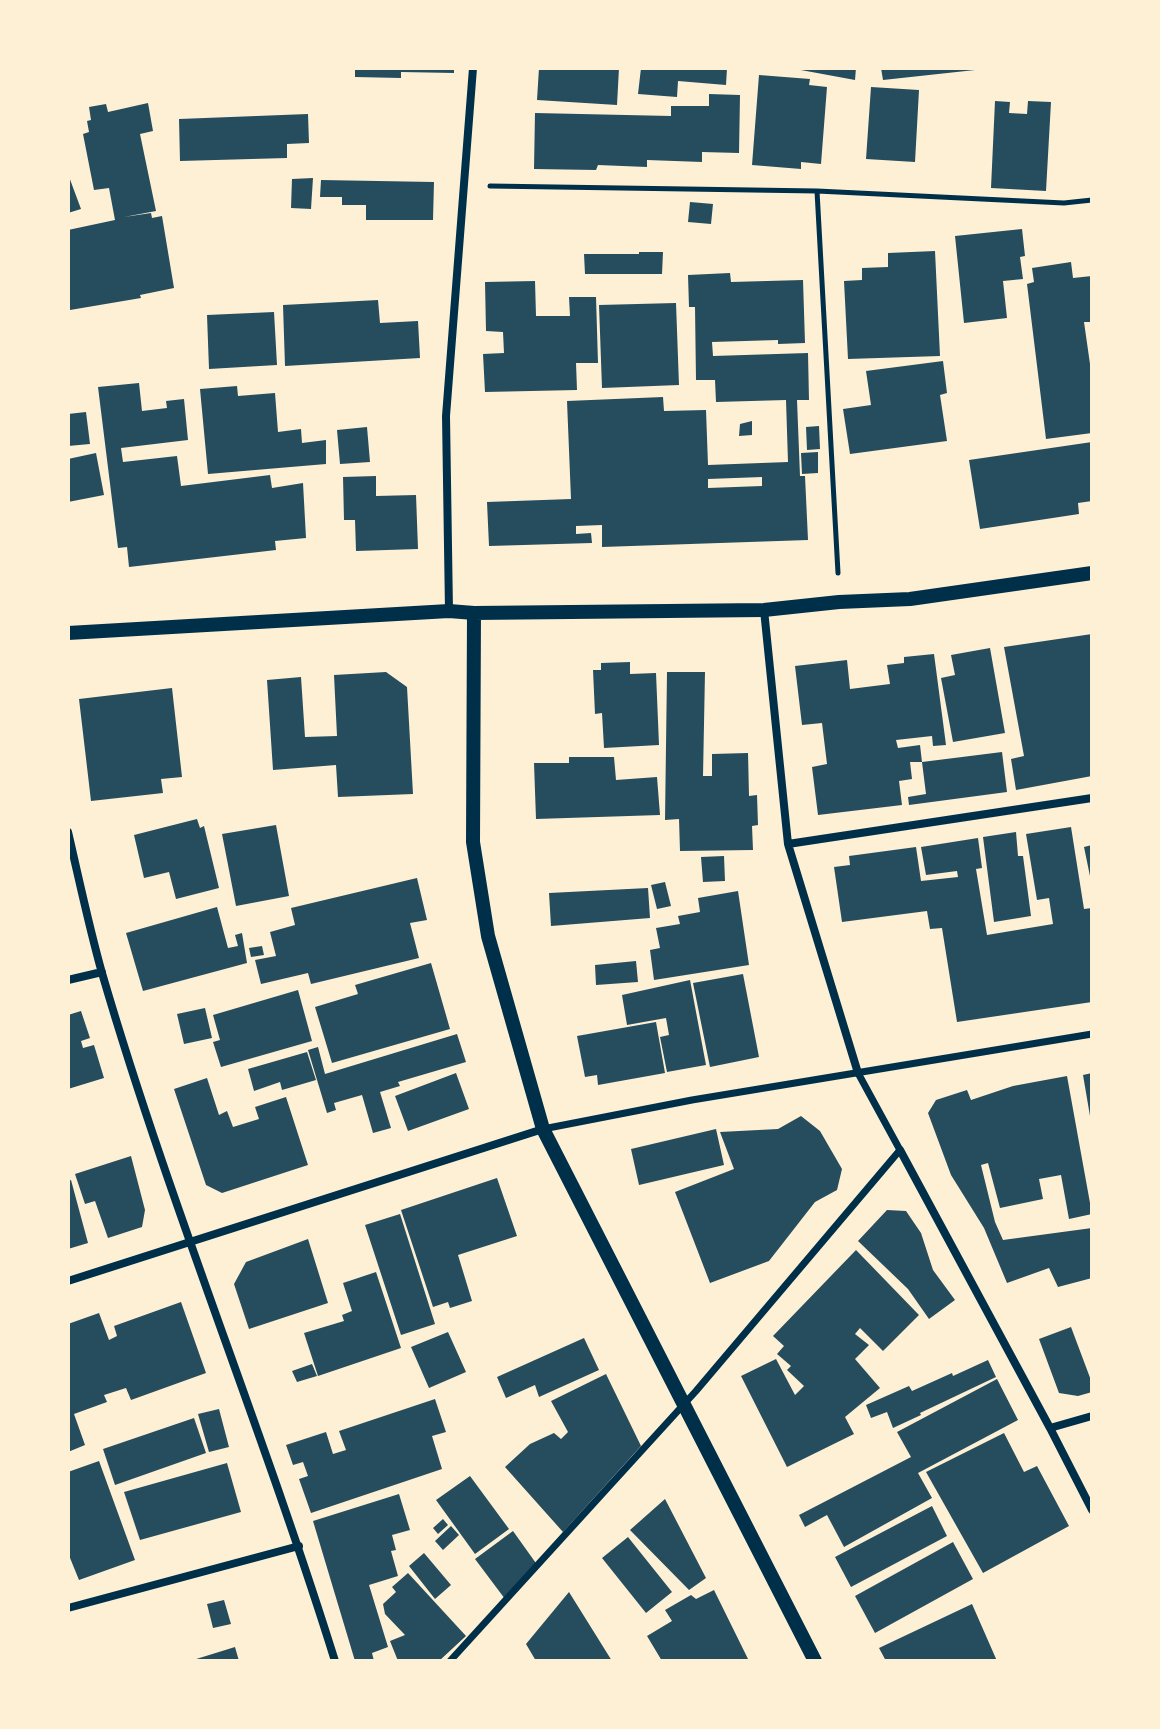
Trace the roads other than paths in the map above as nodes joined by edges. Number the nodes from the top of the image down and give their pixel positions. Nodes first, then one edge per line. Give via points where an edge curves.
1 (473, 68) edge
2 (1092, 573) edge
3 (764, 610) junction
4 (449, 611) junction
5 (474, 613) junction
6 (68, 633) edge
7 (1092, 798) edge
8 (68, 832) edge
9 (788, 844) junction
10 (102, 972) junction
11 (68, 980) edge
12 (1092, 1034) edge
13 (858, 1073) junction
14 (543, 1129) junction
15 (900, 1150) junction
16 (190, 1243) junction
17 (68, 1281) edge
18 (683, 1405) junction
19 (1092, 1416) edge
20 (1050, 1428) junction
21 (1092, 1510) edge
22 (299, 1546) junction
23 (68, 1608) edge
24 (335, 1661) edge
25 (450, 1661) edge
26 (815, 1661) edge

1 - 4 street via 446,416
2 - 3 street via 910,599
3 - 5 street
3 - 9 street
4 - 5 street
4 - 6 street
5 - 14 street via 473,842 488,936
7 - 9 street
8 - 10 street
9 - 13 street
10 - 11 street
10 - 16 street
12 - 13 street
13 - 14 street
13 - 15 street
14 - 16 street
14 - 18 street
15 - 18 street
15 - 20 street
16 - 17 street
16 - 22 street
18 - 25 street
18 - 26 street
19 - 20 street
20 - 21 street
22 - 23 street
22 - 24 street

